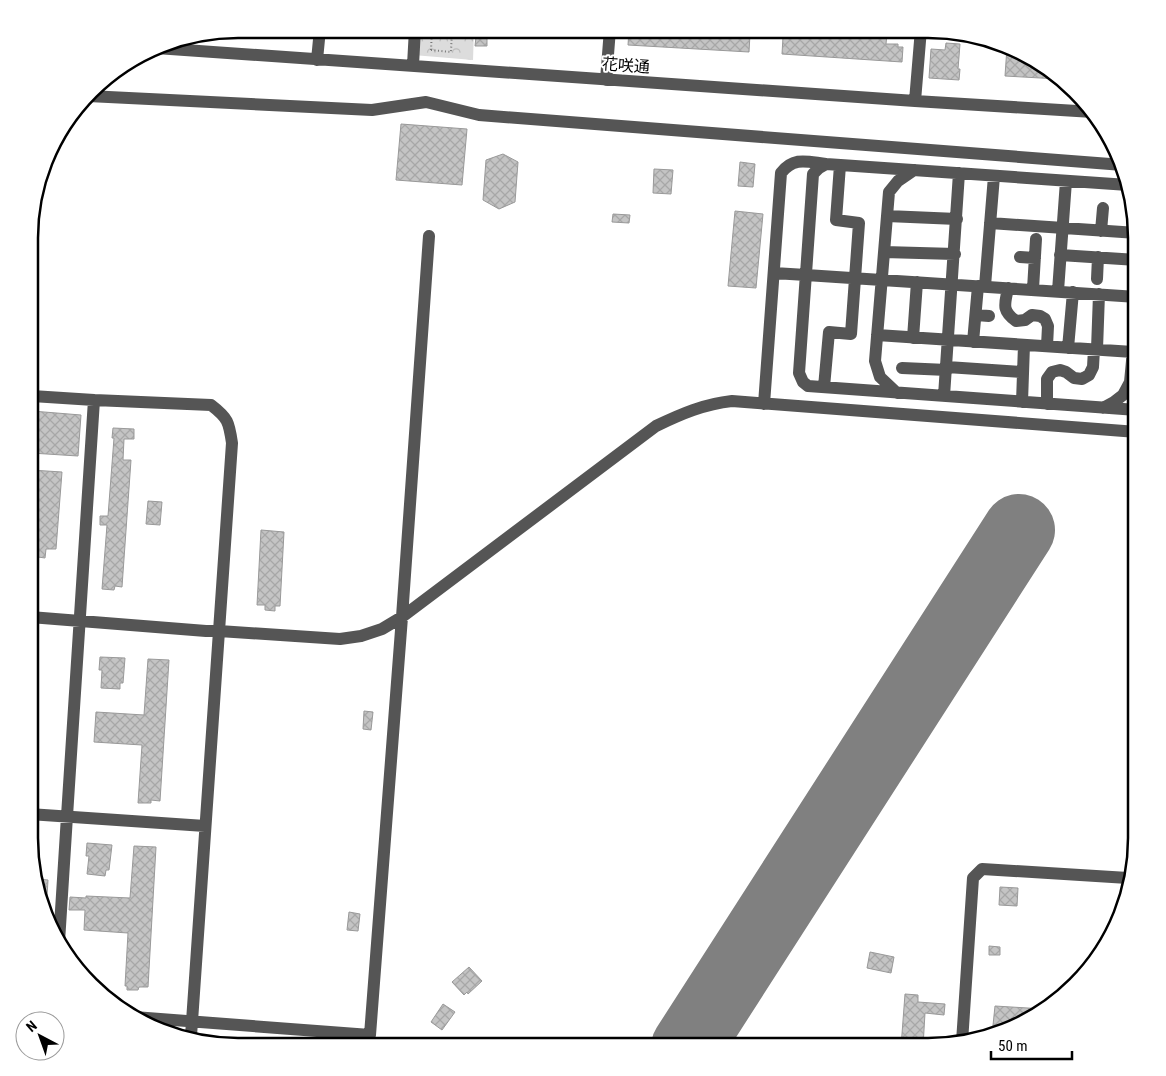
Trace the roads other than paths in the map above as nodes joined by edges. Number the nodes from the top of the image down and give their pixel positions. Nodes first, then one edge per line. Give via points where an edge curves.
1 (319, 38) edge
2 (415, 38) edge
3 (609, 38) edge
4 (920, 38) edge
5 (170, 49) edge
6 (318, 60) junction
7 (413, 65) junction
8 (606, 80) junction
9 (96, 96) edge
10 (915, 101) junction
11 (1083, 111) edge
12 (826, 164) junction
13 (1114, 164) edge
14 (840, 165) junction
15 (914, 170) junction
16 (959, 174) junction
17 (994, 176) junction
18 (1066, 181) junction
19 (1122, 187) edge
20 (1103, 208) dead end
21 (887, 216) junction
22 (957, 219) junction
23 (990, 223) junction
24 (1062, 228) junction
25 (1101, 231) junction
26 (1128, 232) edge
27 (429, 236) dead end
28 (1036, 239) dead end
29 (884, 252) junction
30 (955, 254) junction
31 (1060, 255) junction
32 (1020, 257) dead end
33 (1098, 257) junction
34 (1035, 258) junction
35 (1128, 259) edge
36 (774, 274) junction
37 (806, 275) junction
38 (855, 278) junction
39 (1097, 278) dead end
40 (882, 280) junction
41 (917, 282) junction
42 (953, 284) junction
43 (982, 286) junction
44 (1008, 288) junction
45 (1033, 289) junction
46 (1058, 291) junction
47 (1072, 292) junction
48 (1099, 294) junction
49 (1128, 296) edge
50 (976, 315) junction
51 (990, 316) dead end
52 (878, 335) junction
53 (913, 338) junction
54 (949, 340) junction
55 (973, 342) junction
56 (1024, 345) junction
57 (1047, 346) junction
58 (1068, 348) junction
59 (1095, 349) junction
60 (1128, 352) edge
61 (902, 368) dead end
62 (947, 368) junction
63 (1023, 372) junction
64 (1128, 386) edge
65 (824, 387) junction
66 (897, 393) junction
67 (38, 396) edge
68 (944, 396) junction
69 (94, 400) junction
70 (1022, 402) junction
71 (764, 404) junction
72 (1047, 404) junction
73 (1103, 408) junction
74 (1128, 409) edge
75 (1128, 431) edge
76 (402, 617) junction
77 (38, 618) edge
78 (80, 621) junction
79 (219, 631) junction
80 (38, 814) edge
81 (66, 816) junction
82 (206, 826) junction
83 (1125, 878) edge
84 (60, 932) edge
85 (149, 1018) edge
86 (192, 1021) junction
87 (191, 1033) edge
88 (962, 1036) edge

1 - 6 street
2 - 7 street
3 - 8 street
4 - 10 street
5 - 6 street, 花咲通
6 - 7 street, 花咲通
7 - 8 street, 花咲通
8 - 10 street, 花咲通
9 - 13 street via 372,110 426,102 479,114
10 - 11 street, 花咲通
12 - 14 street
12 - 36 street via 802,161 788,164 781,173
12 - 37 street via 813,174
14 - 15 street
14 - 38 street via 836,220 859,223
15 - 16 street
15 - 21 street via 889,192
16 - 17 street
16 - 22 street
17 - 18 street
17 - 23 street
18 - 19 street
18 - 24 street
20 - 25 street
21 - 22 street
21 - 29 street
22 - 30 street
23 - 24 street
23 - 43 street
24 - 25 street
24 - 31 street
25 - 26 street
27 - 76 street
28 - 34 street
29 - 30 street
29 - 40 street
30 - 42 street
31 - 33 street
31 - 46 street
32 - 34 street
33 - 35 street
33 - 39 street
34 - 45 street
36 - 37 street
36 - 71 street
37 - 38 street
37 - 65 street via 799,373 802,382 808,386
38 - 40 street
38 - 65 street via 851,334 829,332
40 - 41 street
40 - 52 street
41 - 42 street
41 - 53 street
42 - 43 street
42 - 54 street
43 - 44 street
43 - 50 street
44 - 45 street
44 - 57 street via 1005,307 1008,315 1016,321 1032,315 1045,319
45 - 46 street
46 - 47 street
47 - 48 street
47 - 58 street via 1074,321
48 - 49 street
48 - 59 street
50 - 51 street
50 - 55 street
52 - 53 street
52 - 66 street via 875,361 880,377
53 - 54 street
54 - 55 street
54 - 62 street
55 - 56 street
56 - 57 street
56 - 63 street
57 - 58 street
58 - 59 street
59 - 60 street
59 - 72 street via 1093,367 1082,379 1060,370 1052,372 1047,379
61 - 62 street via 919,362
62 - 63 street
62 - 68 street
63 - 70 street
64 - 73 street via 1123,395
65 - 66 street
66 - 68 street
67 - 69 street
68 - 70 street
69 - 78 street
69 - 79 street via 210,406 223,414 229,425 232,443
70 - 72 street
71 - 75 street
71 - 76 street via 715,403 656,426
72 - 73 street
73 - 74 street
76 - 79 street via 382,629 340,639
76 - 86 street via 370,1035
77 - 78 street
78 - 79 street
78 - 81 street
79 - 82 street
80 - 81 street
81 - 82 street
81 - 84 street
82 - 86 street
83 - 88 street via 982,869 973,878
85 - 86 street
86 - 87 street

